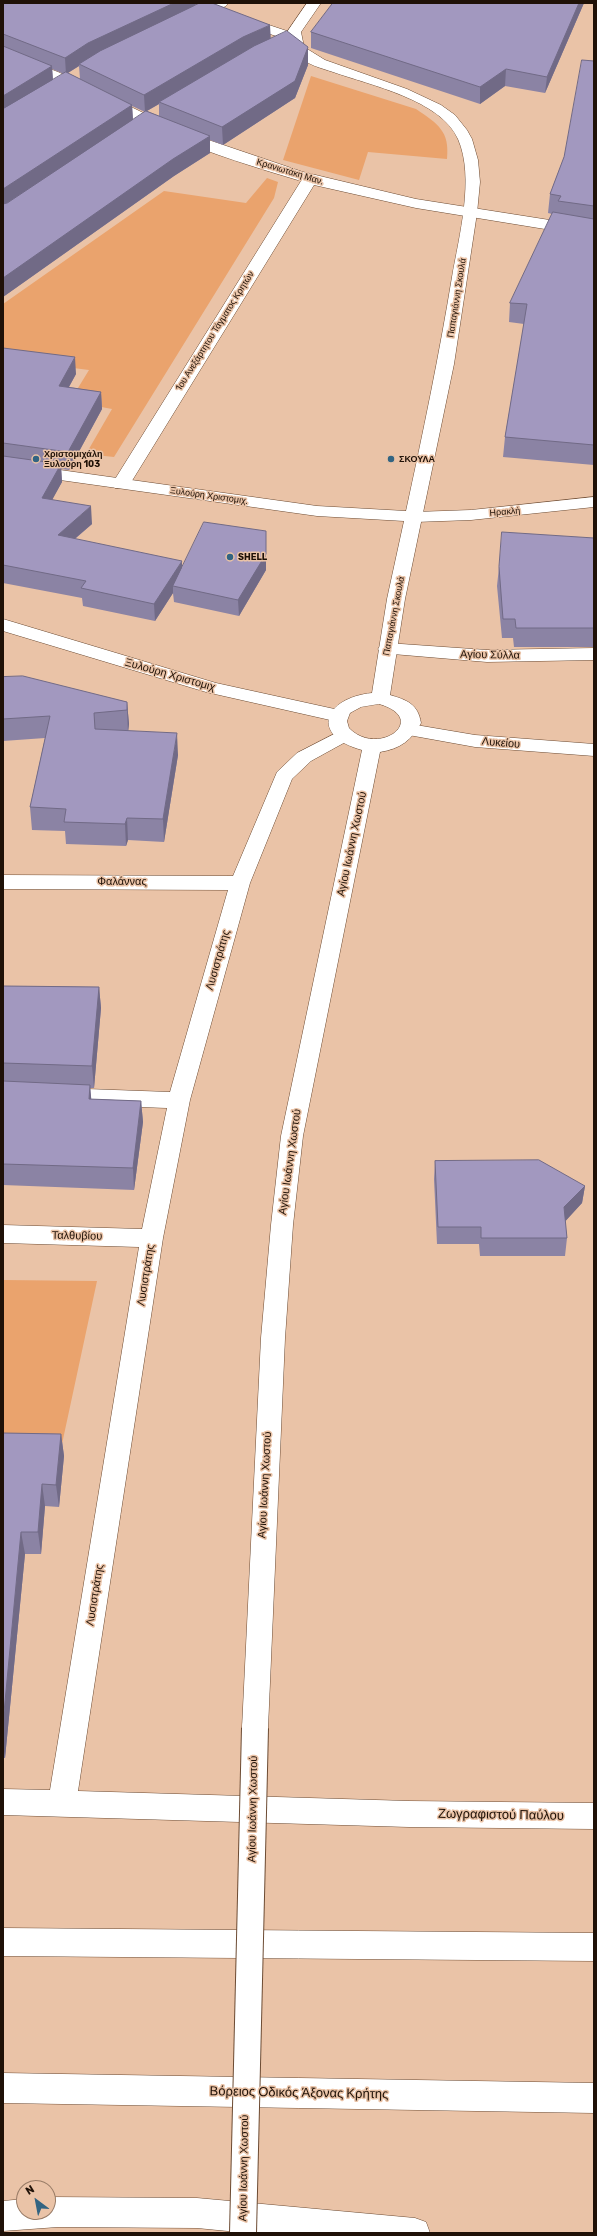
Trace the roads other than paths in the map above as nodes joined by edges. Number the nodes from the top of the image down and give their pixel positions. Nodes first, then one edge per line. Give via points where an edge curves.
1 (314, 3) edge
2 (215, 6) edge
3 (174, 25) edge
4 (294, 38) junction
5 (275, 46) edge
6 (3, 55) edge
7 (72, 77) junction
8 (53, 88) edge
9 (158, 112) edge
10 (145, 121) junction
11 (132, 129) edge
12 (310, 178) junction
13 (470, 213) junction
14 (594, 232) edge
15 (3, 466) edge
16 (121, 484) junction
17 (594, 502) edge
18 (415, 517) junction
19 (3, 625) edge
20 (387, 649) junction
21 (594, 654) edge
22 (380, 698) junction
23 (340, 716) junction
24 (410, 730) junction
25 (344, 735) junction
26 (372, 746) junction
27 (594, 750) edge
28 (3, 882) edge
29 (240, 883) junction
30 (3, 1094) edge
31 (179, 1100) junction
32 (3, 1234) edge
33 (152, 1238) junction
34 (3, 1802) edge
35 (62, 1803) junction
36 (594, 1816) edge
37 (3, 1942) edge
38 (594, 1947) edge
39 (3, 2088) edge
40 (594, 2098) edge
41 (3, 2216) edge
42 (243, 2233) edge
43 (415, 2233) edge

1 - 4 main road via 297,26
2 - 3 main road
2 - 4 main road
4 - 5 main road
4 - 13 main road, Παπαγιάννη Σκουλά via 299,49 315,61 423,101 450,118 460,131 470,157
6 - 7 main road, Κρανιωτάκη Μαν.
7 - 8 main road
7 - 10 main road, Κρανιωτάκη Μαν.
9 - 10 main road
10 - 11 main road
10 - 12 main road, Κρανιωτάκη Μαν. via 200,143
12 - 13 main road, Κρανιωτάκη Μαν. via 371,194
12 - 16 main road, 1ου Ανεξάρτητου Τάγματος Κρητών
13 - 14 main road, Κρανιωτάκη Μαν.
13 - 18 main road, Παπαγιάννη Σκουλά via 446,364
15 - 16 main road, Ξυλούρη Χριστομιχ.
16 - 18 main road, Ξυλούρη Χριστομιχ. via 317,511
17 - 18 main road, Ηρακλή via 471,515
18 - 20 main road, Παπαγιάννη Σκουλά
19 - 23 main road, Ξυλούρη Χριστομιχ via 213,688
20 - 21 main road, Αγίου Σύλλα via 487,656
20 - 22 main road, Παπαγιάννη Σκουλά
22 - 23 main road via 363,699 353,703 345,708
22 - 24 main road via 408,710 412,718
23 - 25 main road via 339,728
24 - 26 main road via 400,740
24 - 27 main road, Λυκείου via 476,740
25 - 26 main road
25 - 29 main road, Λυσιστράτης via 304,757 284,776
26 - 42 main road, Αγίου Ιωάννη Χωστού, bridge via 306,1062 291,1144 282,1225 266,1451 255,1728
28 - 29 main road, Φαλάννας
29 - 31 main road, Λυσιστράτης
30 - 31 main road
31 - 33 main road, Λυσιστράτης
32 - 33 main road, Ταλθυβίου
33 - 35 main road, Λυσιστράτης
34 - 35 main road
35 - 36 main road, Ζωγραφιστού Παύλου via 408,1814
37 - 38 main road
39 - 40 main road, Βόρειος Οδικός Άξονας Κρήτης
41 - 43 main road via 65,2212 197,2213

